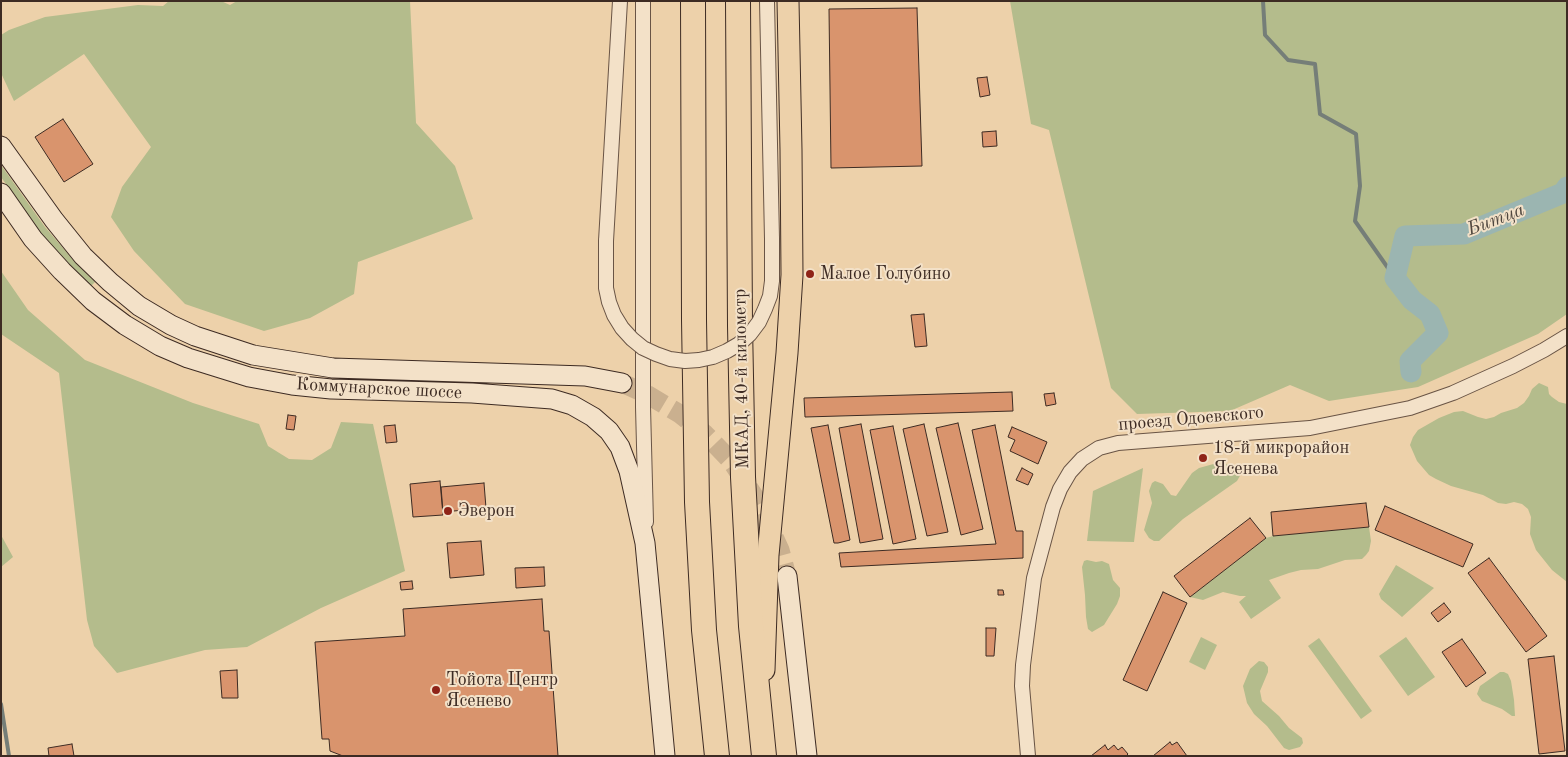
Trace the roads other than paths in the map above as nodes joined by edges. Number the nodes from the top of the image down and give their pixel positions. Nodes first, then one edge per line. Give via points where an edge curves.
1 (620, 1) edge
2 (643, 1) edge
3 (693, 1) edge
4 (738, 1) edge
5 (767, 1) edge
6 (788, 1) edge
7 (1, 146) edge
8 (1, 193) edge
9 (1567, 336) edge
10 (622, 383) tunnel mouth
11 (646, 543) junction
12 (787, 576) tunnel mouth
13 (764, 749) edge
14 (665, 756) edge
15 (717, 756) edge
16 (807, 756) edge
17 (1028, 756) edge

1 - 5 street, bridge via 606,288 614,316 632,339 656,354 684,361 713,357 739,344 759,322 768,302 772,281
2 - 11 street via 642,407
3 - 15 highway via 697,502 704,630
4 - 13 highway, МКАД, 40-й километр via 743,477
6 - 13 main road via 792,275 768,555
7 - 10 main road, Коммунарское шоссе via 83,256 139,306 195,336 253,355 333,368 586,376
8 - 11 main road, Коммунарское шоссе via 62,272 93,301 152,342 188,358 248,377 331,390 525,396 572,405 609,431 620,447
9 - 17 street, проезд Одоевского via 1513,366 1410,408 1310,428 1118,443 1099,448 1082,459 1060,489 1034,578 1023,664
11 - 14 main road, Коммунарское шоссе
12 - 16 main road

